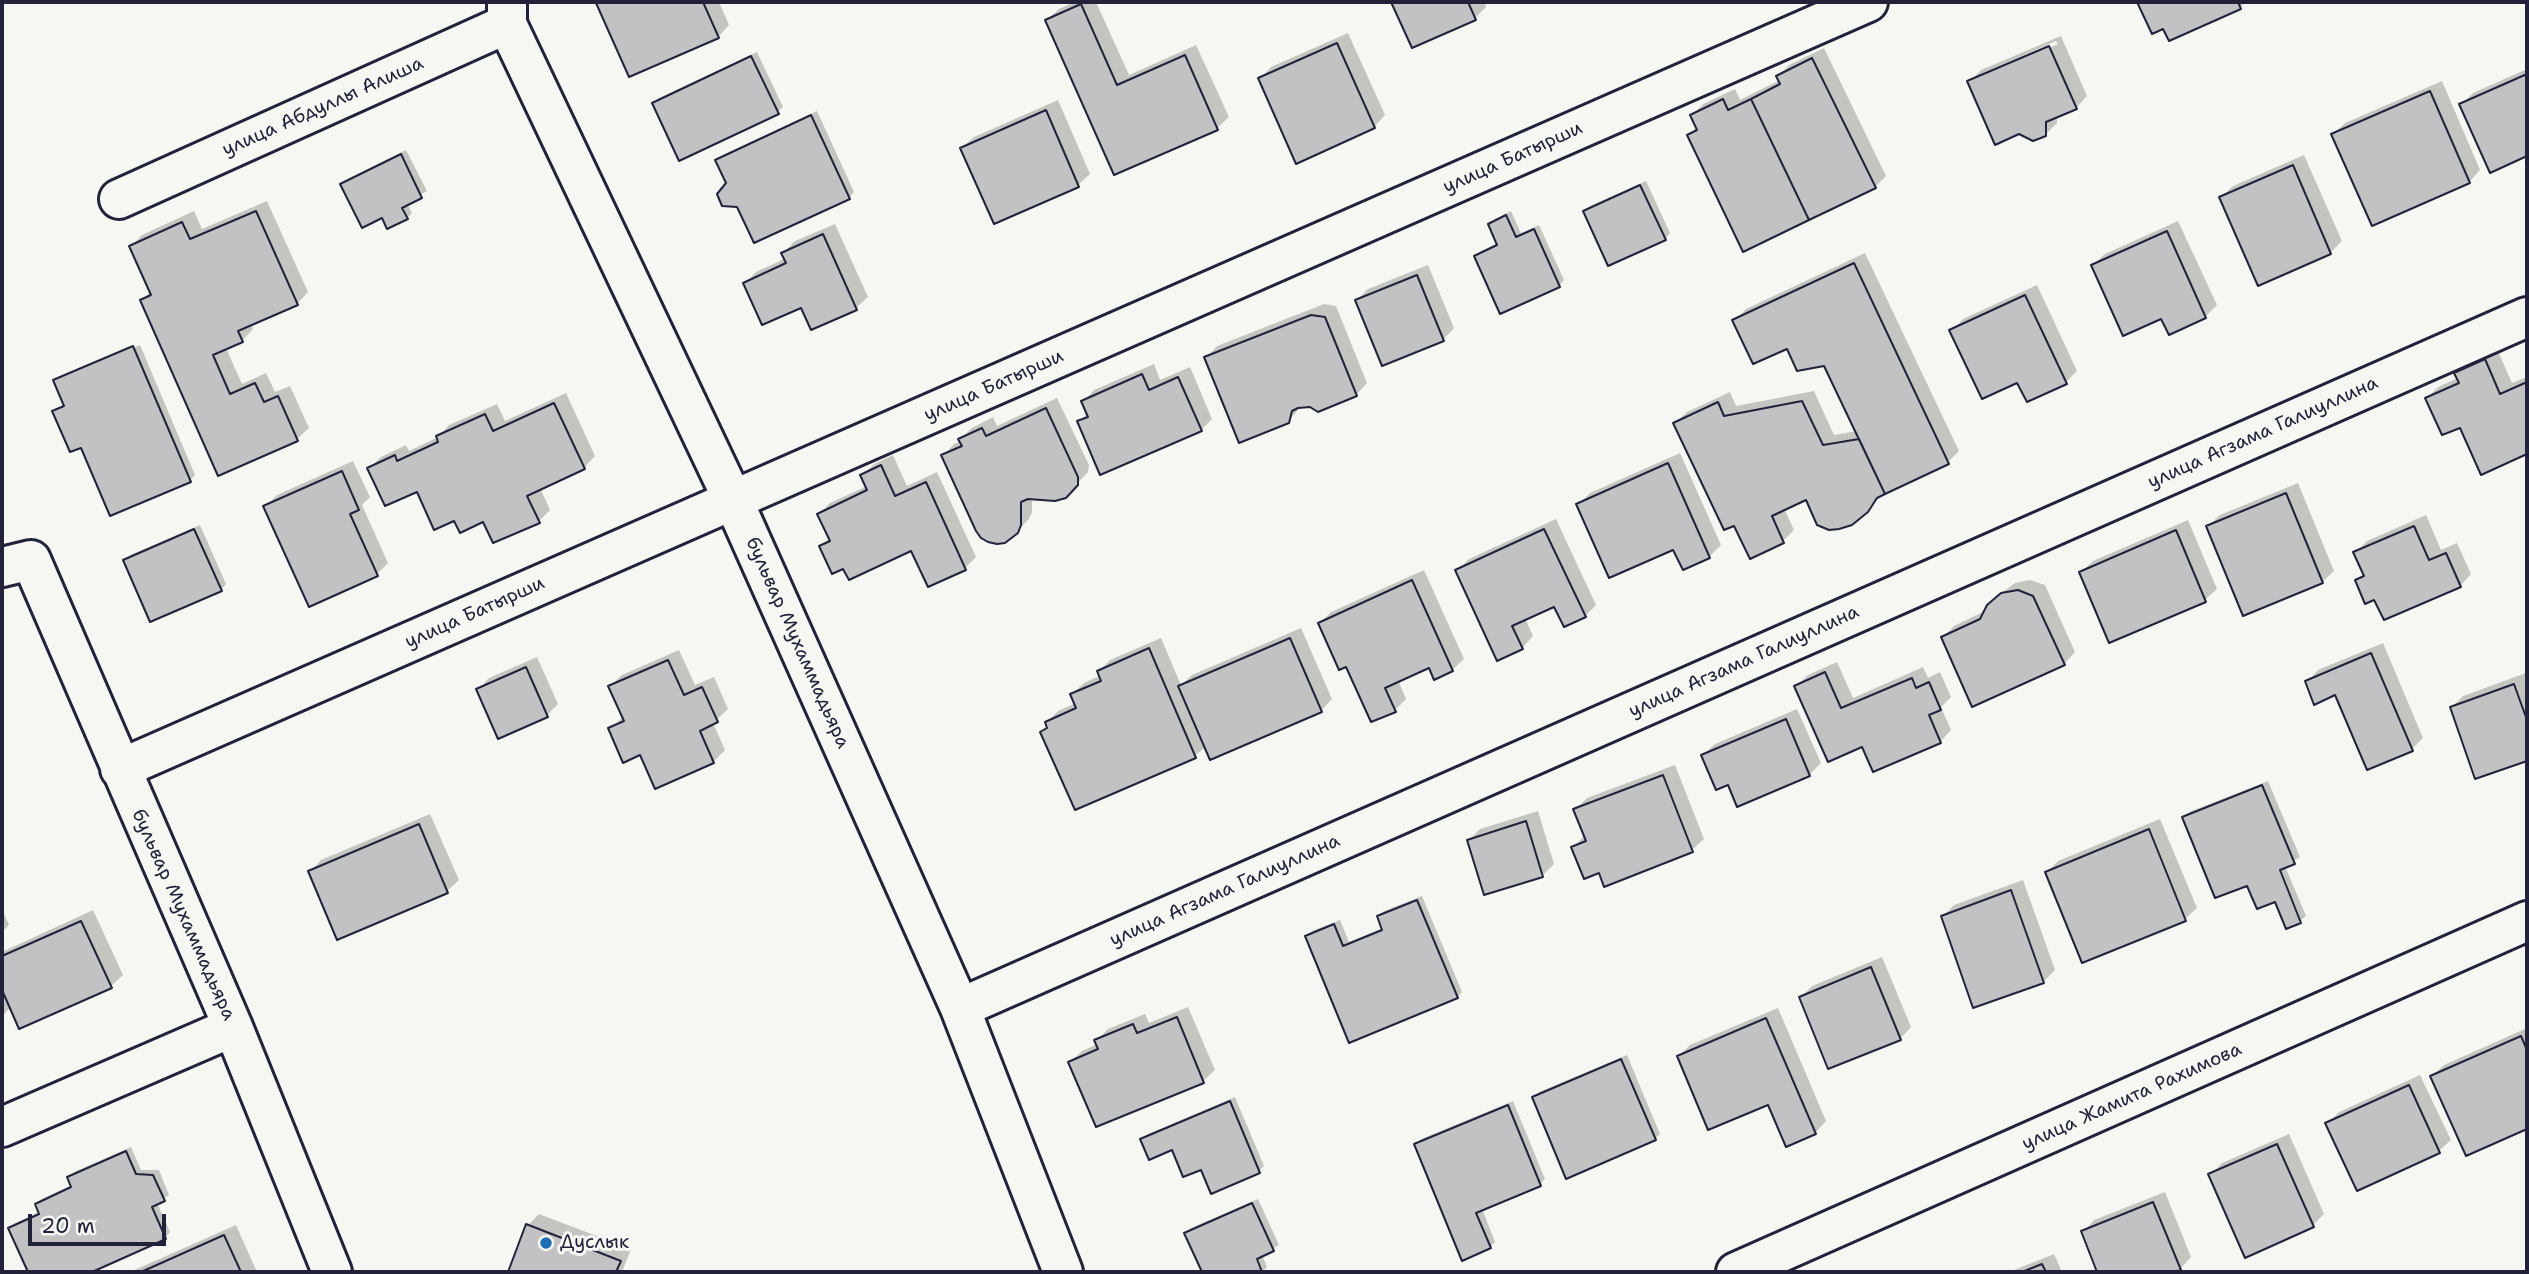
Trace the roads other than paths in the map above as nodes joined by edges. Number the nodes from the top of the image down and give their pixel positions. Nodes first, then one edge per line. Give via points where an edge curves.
1 (1868, 2) edge
2 (507, 13) edge
3 (119, 198) dead end
4 (2527, 317) edge
5 (733, 500) junction
6 (16, 563) edge
7 (120, 769) junction
8 (2527, 921) edge
9 (960, 1008) junction
10 (233, 1027) junction
11 (2, 1127) edge
12 (332, 1272) edge
13 (1063, 1272) edge
14 (1736, 1272) edge

1 - 5 street, улица Батырши
2 - 3 street, улица Абдуллы Алиша
2 - 5 street, бульвар Мухаммадьяра
4 - 9 street, улица Агзама Галиуллина
5 - 7 street, улица Батырши
5 - 9 street, бульвар Мухаммадьяра
6 - 7 street, бульвар Мухаммадьяра
7 - 10 street, бульвар Мухаммадьяра
8 - 14 street, улица Жамита Рахимова
9 - 13 street, бульвар Мухаммадьяра
10 - 11 street
10 - 12 street, бульвар Мухаммадьяра

